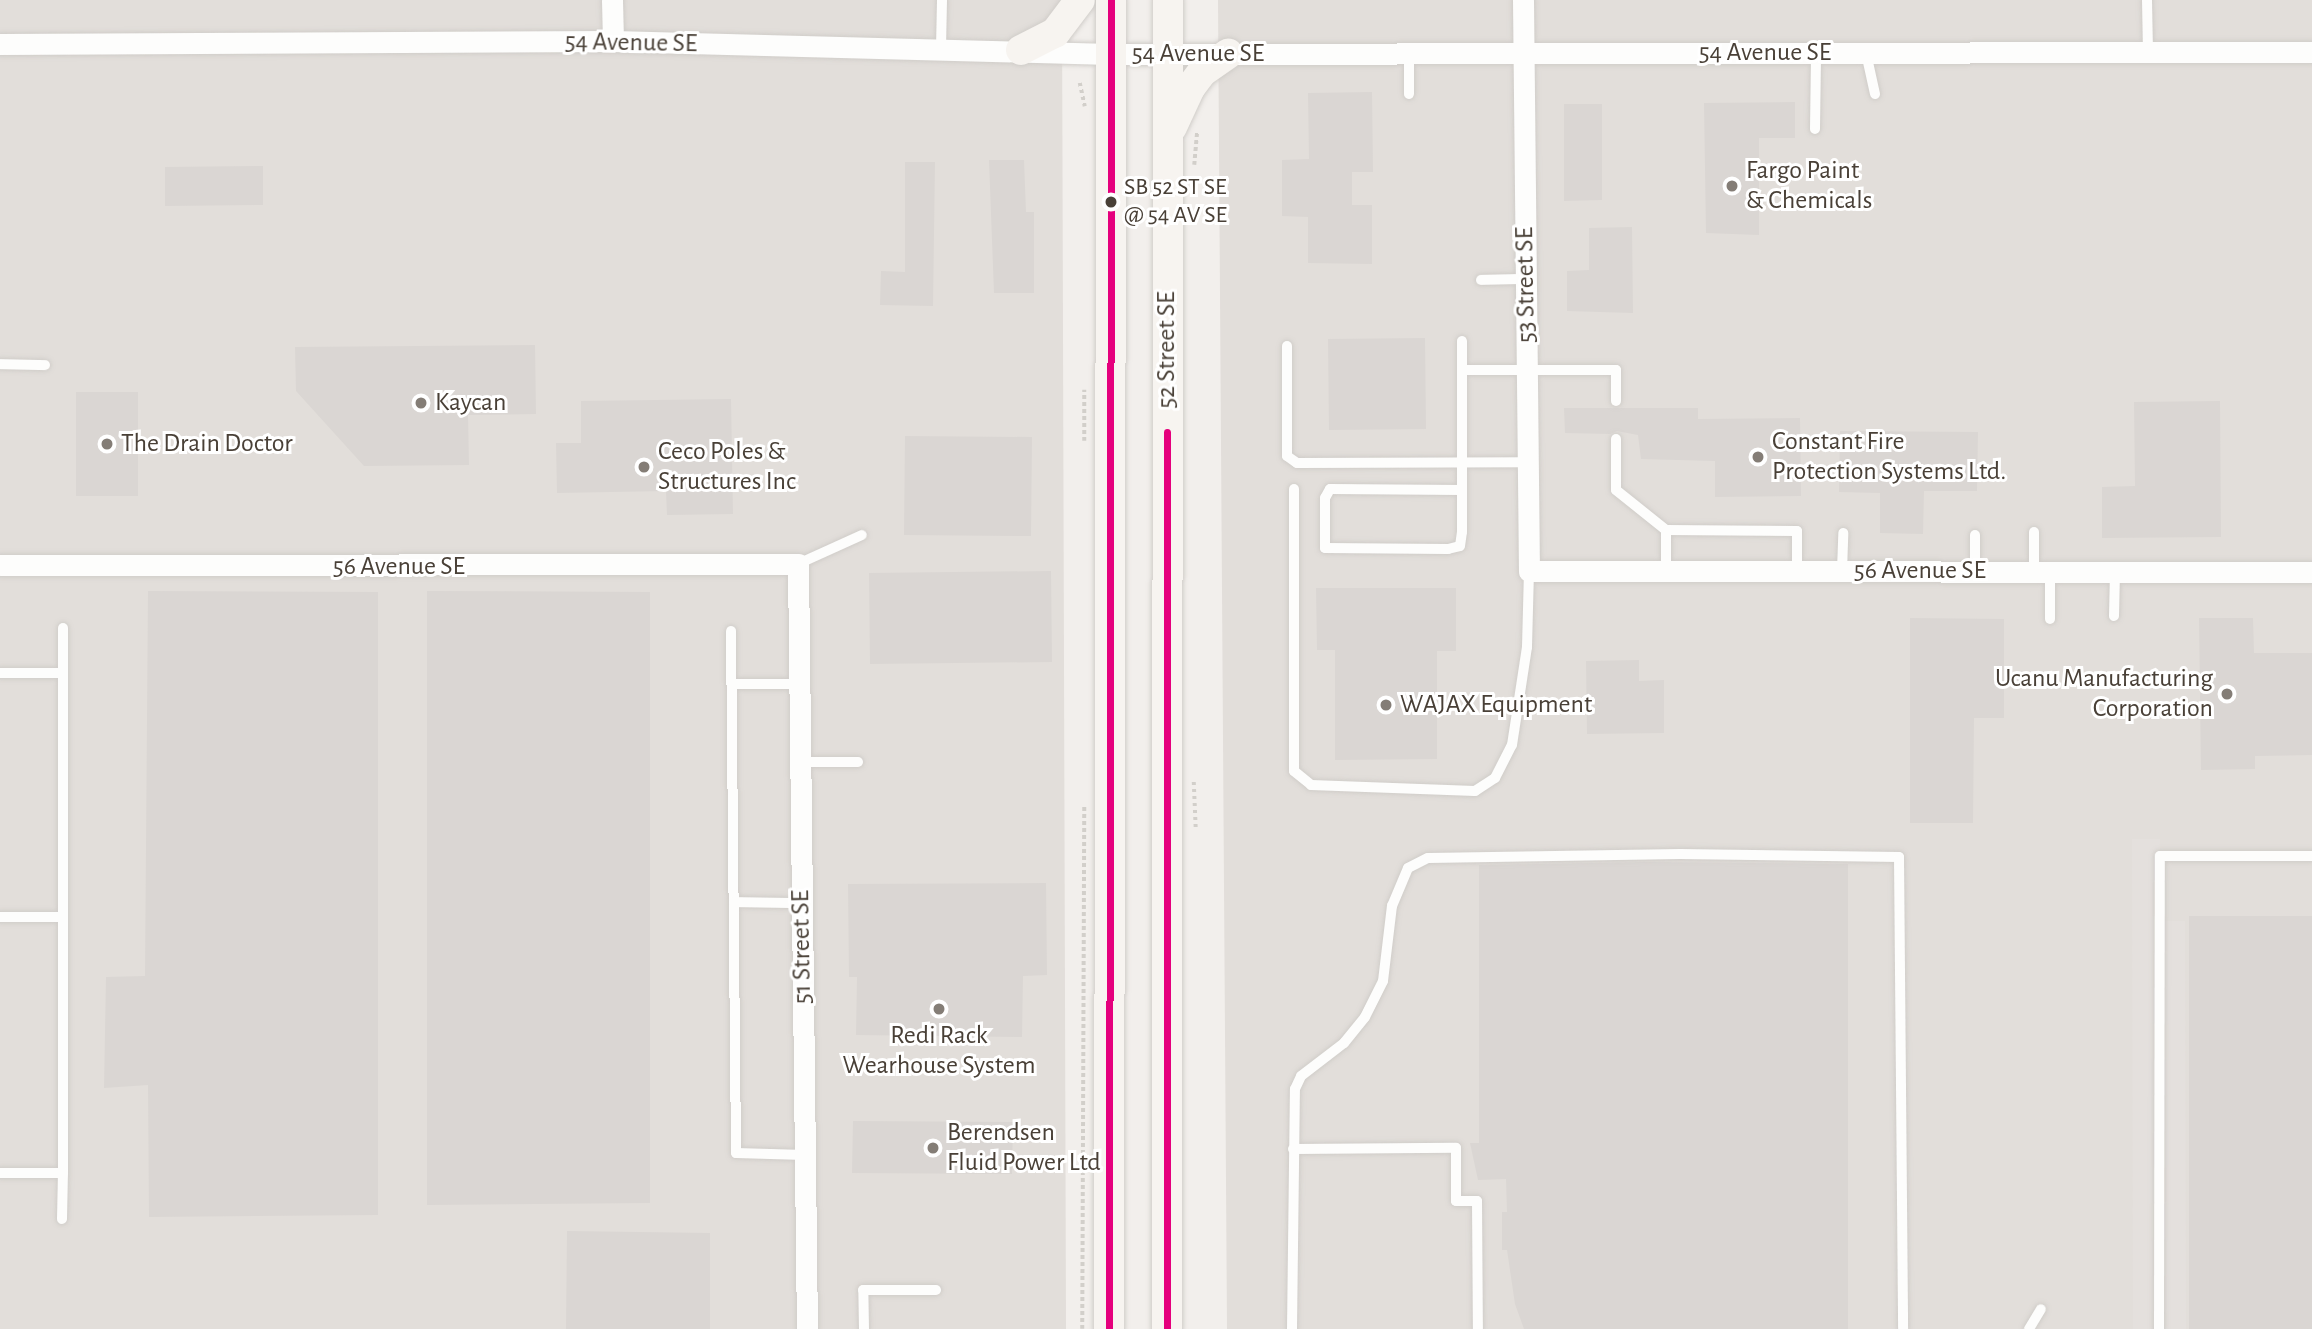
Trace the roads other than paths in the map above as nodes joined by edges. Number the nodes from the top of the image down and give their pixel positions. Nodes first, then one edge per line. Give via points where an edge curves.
1 (612, 0) edge
2 (942, 0) edge
3 (1080, 0) edge
4 (1111, 0) edge
5 (1168, 0) edge
6 (1523, 0) edge
7 (2147, 0) edge
8 (613, 41) junction
9 (0, 44) edge
10 (941, 48) junction
11 (1021, 50) junction
12 (2147, 52) junction
13 (2312, 52) edge
14 (1524, 53) junction
15 (1816, 53) junction
16 (1866, 53) junction
17 (1111, 54) junction
18 (1168, 54) junction
19 (1228, 54) junction
20 (1409, 54) junction
21 (1409, 94) dead end
22 (1874, 94) dead end
23 (1815, 129) dead end
24 (1168, 137) junction
25 (1526, 279) junction
26 (1481, 280) dead end
27 (1462, 341) dead end
28 (1287, 346) dead end
29 (0, 364) edge
30 (45, 365) dead end
31 (1462, 370) junction
32 (1527, 370) junction
33 (1616, 401) dead end
34 (1616, 439) dead end
35 (1462, 461) junction
36 (1528, 462) junction
37 (1294, 489) dead end
38 (1462, 490) junction
39 (1666, 530) junction
40 (2034, 532) dead end
41 (1843, 533) dead end
42 (862, 535) dead end
43 (1975, 535) dead end
44 (0, 565) edge
45 (798, 565) junction
46 (1529, 570) junction
47 (1666, 571) junction
48 (1797, 571) junction
49 (1842, 571) junction
50 (1975, 572) junction
51 (2042, 572) junction
52 (2115, 572) junction
53 (2312, 572) edge
54 (2114, 616) dead end
55 (2050, 619) dead end
56 (63, 628) dead end
57 (731, 631) dead end
58 (0, 673) edge
59 (63, 673) junction
60 (732, 684) junction
61 (800, 684) junction
62 (800, 762) junction
63 (858, 762) dead end
64 (2312, 856) edge
65 (734, 902) junction
66 (801, 903) junction
67 (0, 917) edge
68 (63, 918) junction
69 (1293, 1149) junction
70 (805, 1155) junction
71 (0, 1173) edge
72 (63, 1173) junction
73 (62, 1219) dead end
74 (936, 1290) dead end
75 (2041, 1309) dead end
76 (807, 1329) edge
77 (864, 1329) edge
78 (1109, 1329) edge
79 (1167, 1329) edge
80 (1292, 1329) edge
81 (1478, 1329) edge
82 (1903, 1329) edge
83 (2029, 1329) edge
84 (2160, 1329) edge

1 - 8 street
2 - 10 lane
3 - 11 main road via 1055,33
4 - 17 main road
5 - 18 main road, 52 Street SE
6 - 14 street, 53 Street SE
7 - 12 lane
8 - 9 street, 54 Avenue SE
8 - 10 street, 54 Avenue SE
10 - 11 street, 54 Avenue SE
11 - 17 street, 54 Avenue SE
12 - 13 street, 54 Avenue SE
12 - 16 street, 54 Avenue SE
14 - 15 street, 54 Avenue SE
14 - 20 street, 54 Avenue SE
14 - 25 street, 53 Street SE
15 - 16 street, 54 Avenue SE
15 - 23 lane
16 - 22 lane
17 - 18 street, 54 Avenue SE
17 - 78 main road
18 - 19 street, 54 Avenue SE
18 - 24 main road, 52 Street SE
19 - 20 street, 54 Avenue SE
19 - 24 main road via 1202,72 1190,88
20 - 21 lane
24 - 79 main road, 52 Street SE
25 - 26 lane
25 - 32 street, 53 Street SE
27 - 31 lane
28 - 35 lane via 1287,456 1297,463
29 - 30 lane
31 - 32 lane
31 - 35 lane
32 - 33 lane via 1616,370
32 - 36 street, 53 Street SE
34 - 39 lane via 1616,490
35 - 36 lane
35 - 38 lane
36 - 46 street, 53 Street SE
37 - 46 lane via 1294,771 1311,785 1475,792 1495,778 1512,746 1527,647
38 - 38 lane via 1460,546 1325,548 1325,498 1330,489
39 - 47 lane
39 - 48 lane via 1797,531
40 - 51 lane
41 - 49 lane
42 - 45 lane
43 - 50 lane
44 - 45 street, 56 Avenue SE
45 - 61 street, 51 Street SE
46 - 47 street, 56 Avenue SE
47 - 48 street, 56 Avenue SE
48 - 49 street, 56 Avenue SE
49 - 50 street, 56 Avenue SE
50 - 51 street, 56 Avenue SE
51 - 52 street, 56 Avenue SE
51 - 55 lane
52 - 53 street, 56 Avenue SE
52 - 54 lane
56 - 59 lane
57 - 60 lane
58 - 59 lane
59 - 68 lane
60 - 61 lane
60 - 65 lane
61 - 62 street, 51 Street SE
62 - 63 lane
62 - 66 street, 51 Street SE
64 - 84 lane via 2160,856
65 - 66 lane
65 - 70 lane via 736,1153
66 - 70 street, 51 Street SE
67 - 68 lane
68 - 72 lane
69 - 80 lane
69 - 81 lane via 1457,1148 1456,1201 1477,1201
69 - 82 lane via 1295,1089 1301,1076 1365,1017 1383,981 1392,906 1408,868 1428,858 1899,857
70 - 76 street, 51 Street SE
71 - 72 lane
72 - 73 lane
74 - 77 lane via 863,1290
75 - 83 lane

